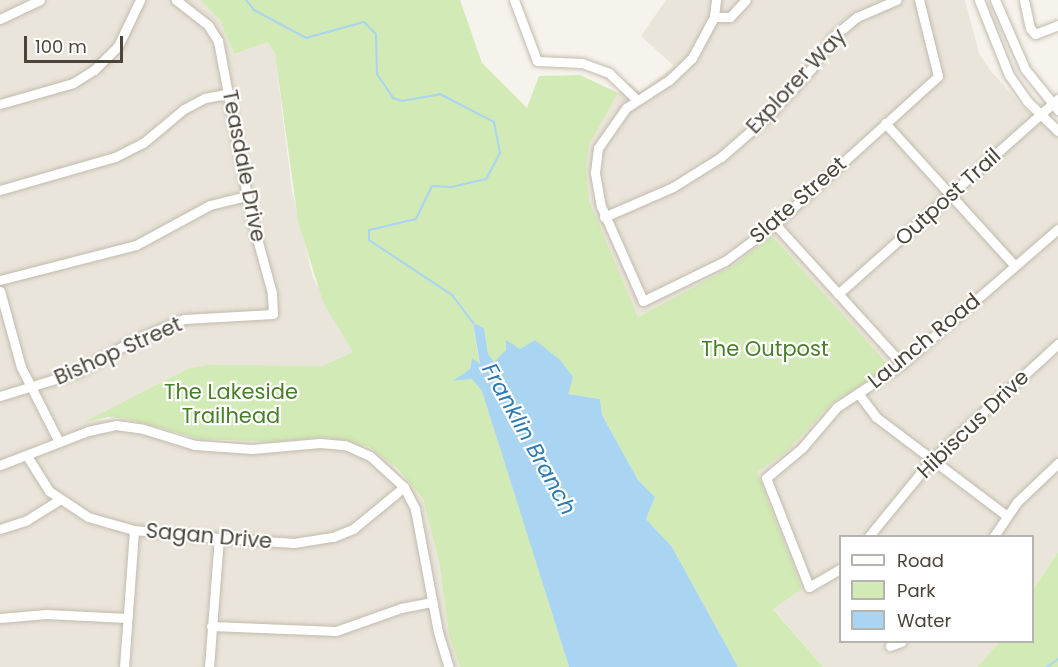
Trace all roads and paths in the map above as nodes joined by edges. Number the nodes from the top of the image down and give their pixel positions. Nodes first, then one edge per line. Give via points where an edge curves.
1 (40, 0) edge
2 (140, 0) edge
3 (176, 0) edge
4 (514, 0) edge
5 (716, 0) edge
6 (746, 0) edge
7 (896, 0) edge
8 (919, 0) edge
9 (979, 0) edge
10 (995, 0) edge
11 (1024, 0) edge
12 (714, 17) junction
13 (0, 19) edge
14 (1058, 25) edge
15 (230, 93) junction
16 (636, 99) junction
17 (0, 104) edge
18 (1056, 104) edge
19 (1039, 115) junction
20 (885, 123) junction
21 (1058, 131) edge
22 (0, 190) edge
23 (950, 195) junction
24 (247, 196) junction
25 (604, 217) junction
26 (775, 224) junction
27 (1058, 229) edge
28 (1015, 266) junction
29 (0, 280) edge
30 (0, 291) edge
31 (838, 294) junction
32 (273, 314) joint
33 (1058, 344) edge
34 (902, 364) junction
35 (30, 388) junction
36 (858, 393) junction
37 (0, 396) edge
38 (59, 442) junction
39 (27, 456) junction
40 (932, 459) junction
41 (1058, 463) edge
42 (0, 465) edge
43 (404, 487) junction
44 (58, 501) junction
45 (1007, 516) junction
46 (0, 529) edge
47 (134, 530) junction
48 (871, 535) edge
49 (995, 535) edge
50 (219, 538) junction
51 (839, 570) edge
52 (432, 602) junction
53 (0, 618) edge
54 (128, 618) junction
55 (211, 626) junction
56 (898, 643) edge
57 (890, 646) dead end
58 (124, 667) edge
59 (209, 667) edge
60 (449, 667) edge

1 - 13 street
2 - 17 street via 118,46 94,70 74,83
3 - 15 street, Teasdale Drive via 208,25 218,41
4 - 16 street via 537,61 582,63 609,72
5 - 12 street
6 - 12 street via 730,17
7 - 25 street, Explorer Way via 857,16 834,36 811,69 768,116 721,157 673,187
8 - 20 street, Slate Street via 938,76
9 - 19 street via 1010,75
10 - 18 street via 1020,61
11 - 14 street via 1035,34
12 - 16 street via 692,58 669,80
15 - 22 street via 205,98 183,109 143,143 115,157
15 - 24 street, Teasdale Drive
16 - 25 street via 609,127 598,148 596,173
18 - 19 street, Outpost Trail
19 - 21 street
19 - 23 street, Outpost Trail
20 - 23 street
20 - 26 street, Slate Street
23 - 28 street
23 - 31 street, Outpost Trail
24 - 29 street via 210,205 136,245
24 - 32 street, Teasdale Drive via 272,293
25 - 26 street, Slate Street via 643,301 725,261
26 - 31 street
27 - 28 street, Launch Road
28 - 34 street, Launch Road
30 - 35 street
31 - 34 street
32 - 35 street, Bishop Street via 184,319 132,340 78,372
33 - 40 street, Hibiscus Drive
34 - 36 street, Launch Road
35 - 37 street, Bishop Street
35 - 38 street
36 - 40 street via 876,417
36 - 51 street, Launch Road via 837,407 802,448 766,478 809,587
38 - 39 street
38 - 43 street via 116,425 217,448 345,445 370,456
39 - 42 street
39 - 44 street, Sagan Drive
40 - 45 street
40 - 48 street, Hibiscus Drive
41 - 45 street
43 - 50 street, Sagan Drive via 352,529 333,537 294,543
43 - 52 street via 422,536
44 - 46 street via 27,520
44 - 47 street, Sagan Drive via 88,517
45 - 49 street
47 - 50 street, Sagan Drive
47 - 54 street
50 - 55 street
52 - 55 street via 401,608 336,631
52 - 60 street
53 - 54 street via 36,614
54 - 58 street
55 - 59 street
56 - 57 street

